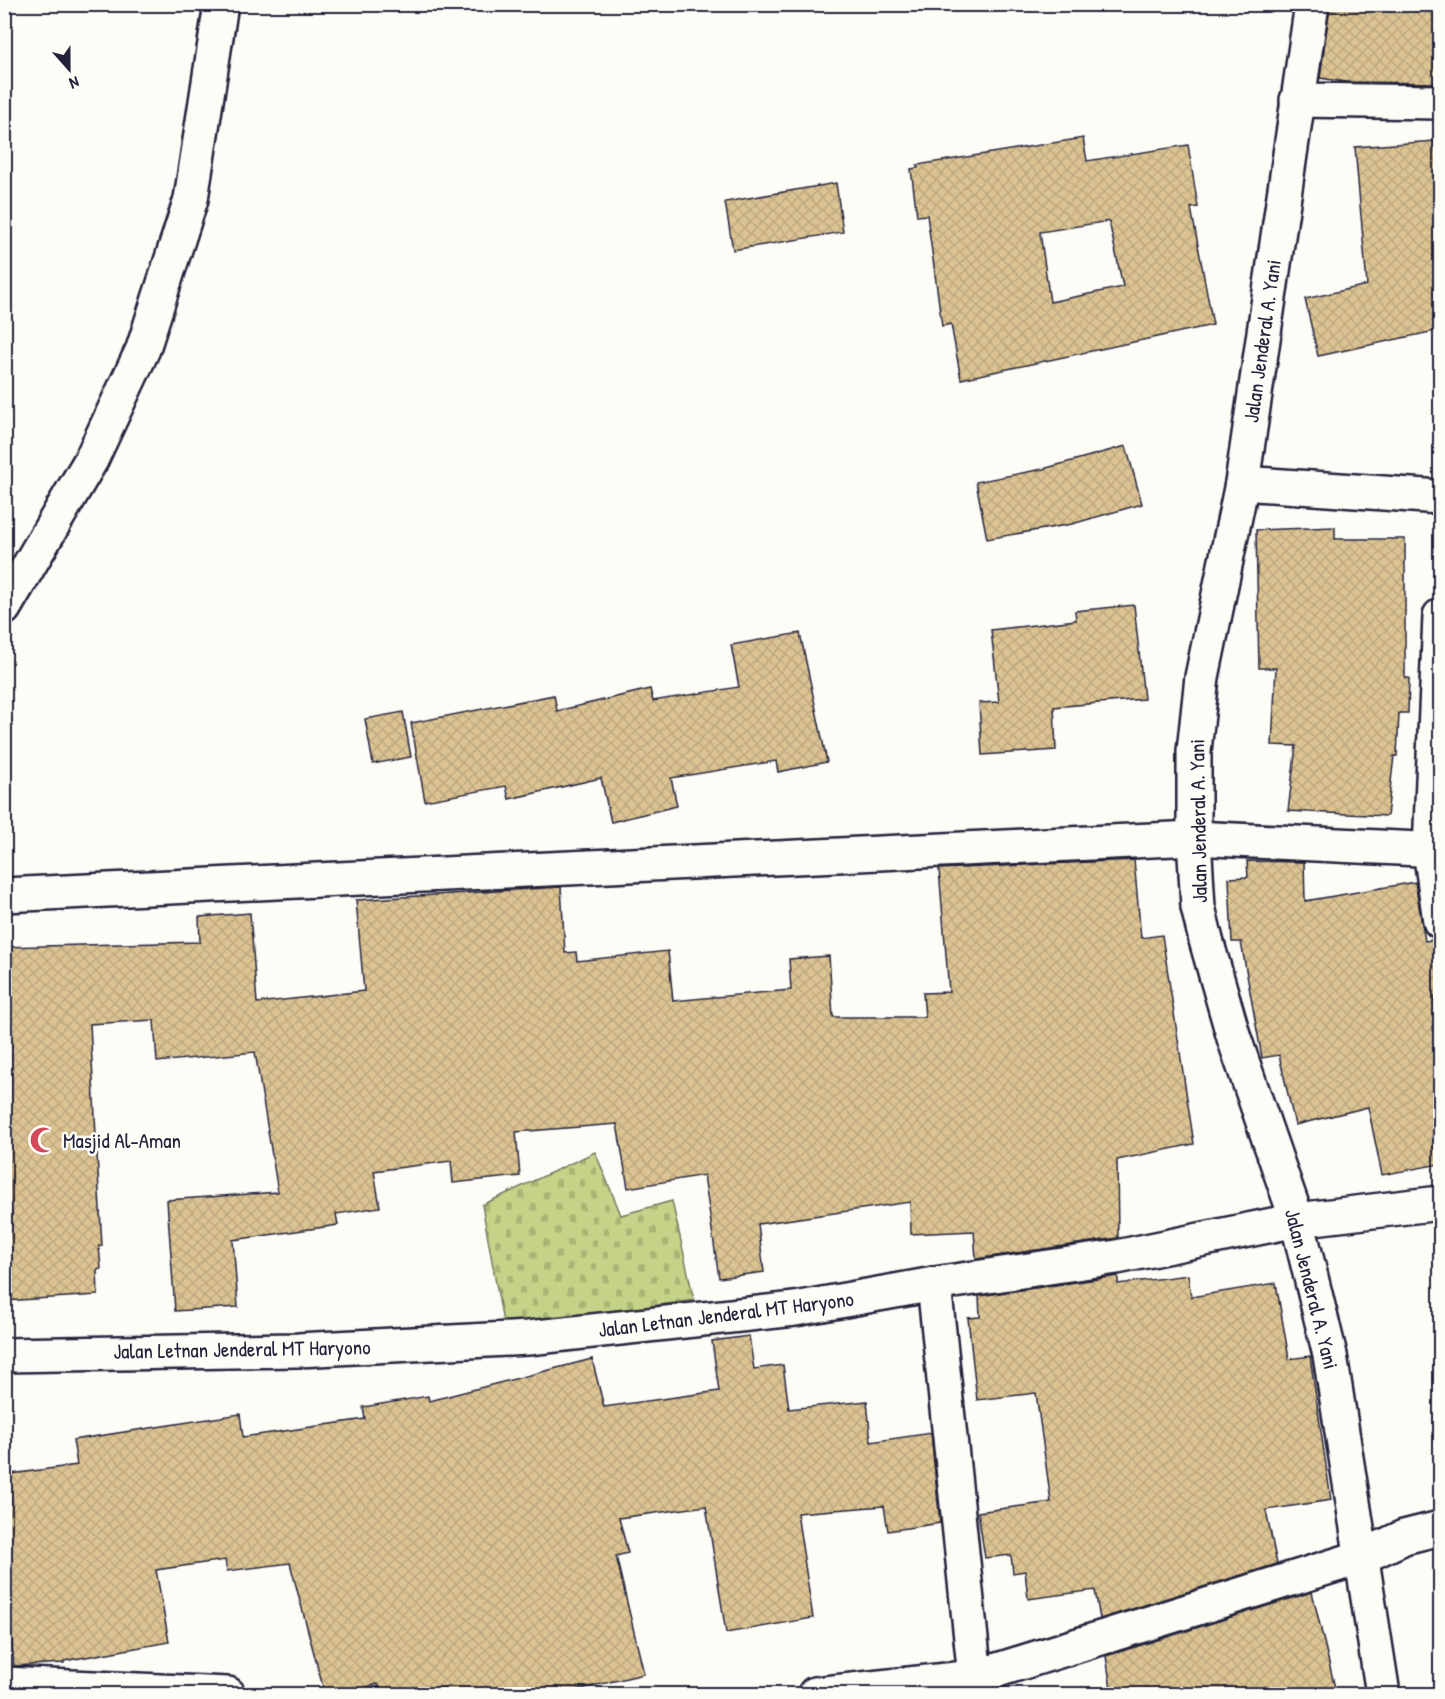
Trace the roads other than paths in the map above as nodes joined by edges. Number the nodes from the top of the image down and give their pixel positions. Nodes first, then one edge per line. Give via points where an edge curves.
1 (221, 4) edge
2 (1312, 4) edge
3 (1297, 100) junction
4 (1440, 102) edge
5 (1242, 483) junction
6 (1440, 497) edge
7 (4, 608) edge
8 (1440, 616) edge
9 (1194, 838) junction
10 (1435, 850) edge
11 (4, 895) edge
12 (1440, 921) edge
13 (1440, 1203) edge
14 (1297, 1220) junction
15 (934, 1284) junction
16 (4, 1355) edge
17 (1440, 1528) edge
18 (1362, 1557) junction
19 (975, 1677) junction
20 (4, 1684) edge
21 (898, 1689) edge
22 (108, 1691) edge
23 (228, 1695) edge
24 (815, 1695) edge
25 (1383, 1695) edge

1 - 7 street via 192,199 143,349 91,460
2 - 3 street, Jalan Jenderal A. Yani
3 - 4 street
3 - 5 street, Jalan Jenderal A. Yani
5 - 6 street
5 - 9 street, Jalan Jenderal A. Yani via 1202,677 1194,751
8 - 10 street
9 - 10 street
9 - 11 street
9 - 14 street, Jalan Jenderal A. Yani via 1198,907 1206,940 1234,1038
10 - 12 street
13 - 14 street, Jalan Letnan Jenderal MT Haryono
14 - 15 street, Jalan Letnan Jenderal MT Haryono via 1117,1257
14 - 18 street, Jalan Jenderal A. Yani via 1330,1355
15 - 16 street, Jalan Letnan Jenderal MT Haryono via 795,1309 528,1338 298,1350
15 - 19 street
17 - 18 street via 1404,1538
18 - 19 street
18 - 25 street, Jalan Jenderal A. Yani
19 - 21 street
20 - 22 street
21 - 24 street
22 - 23 street

